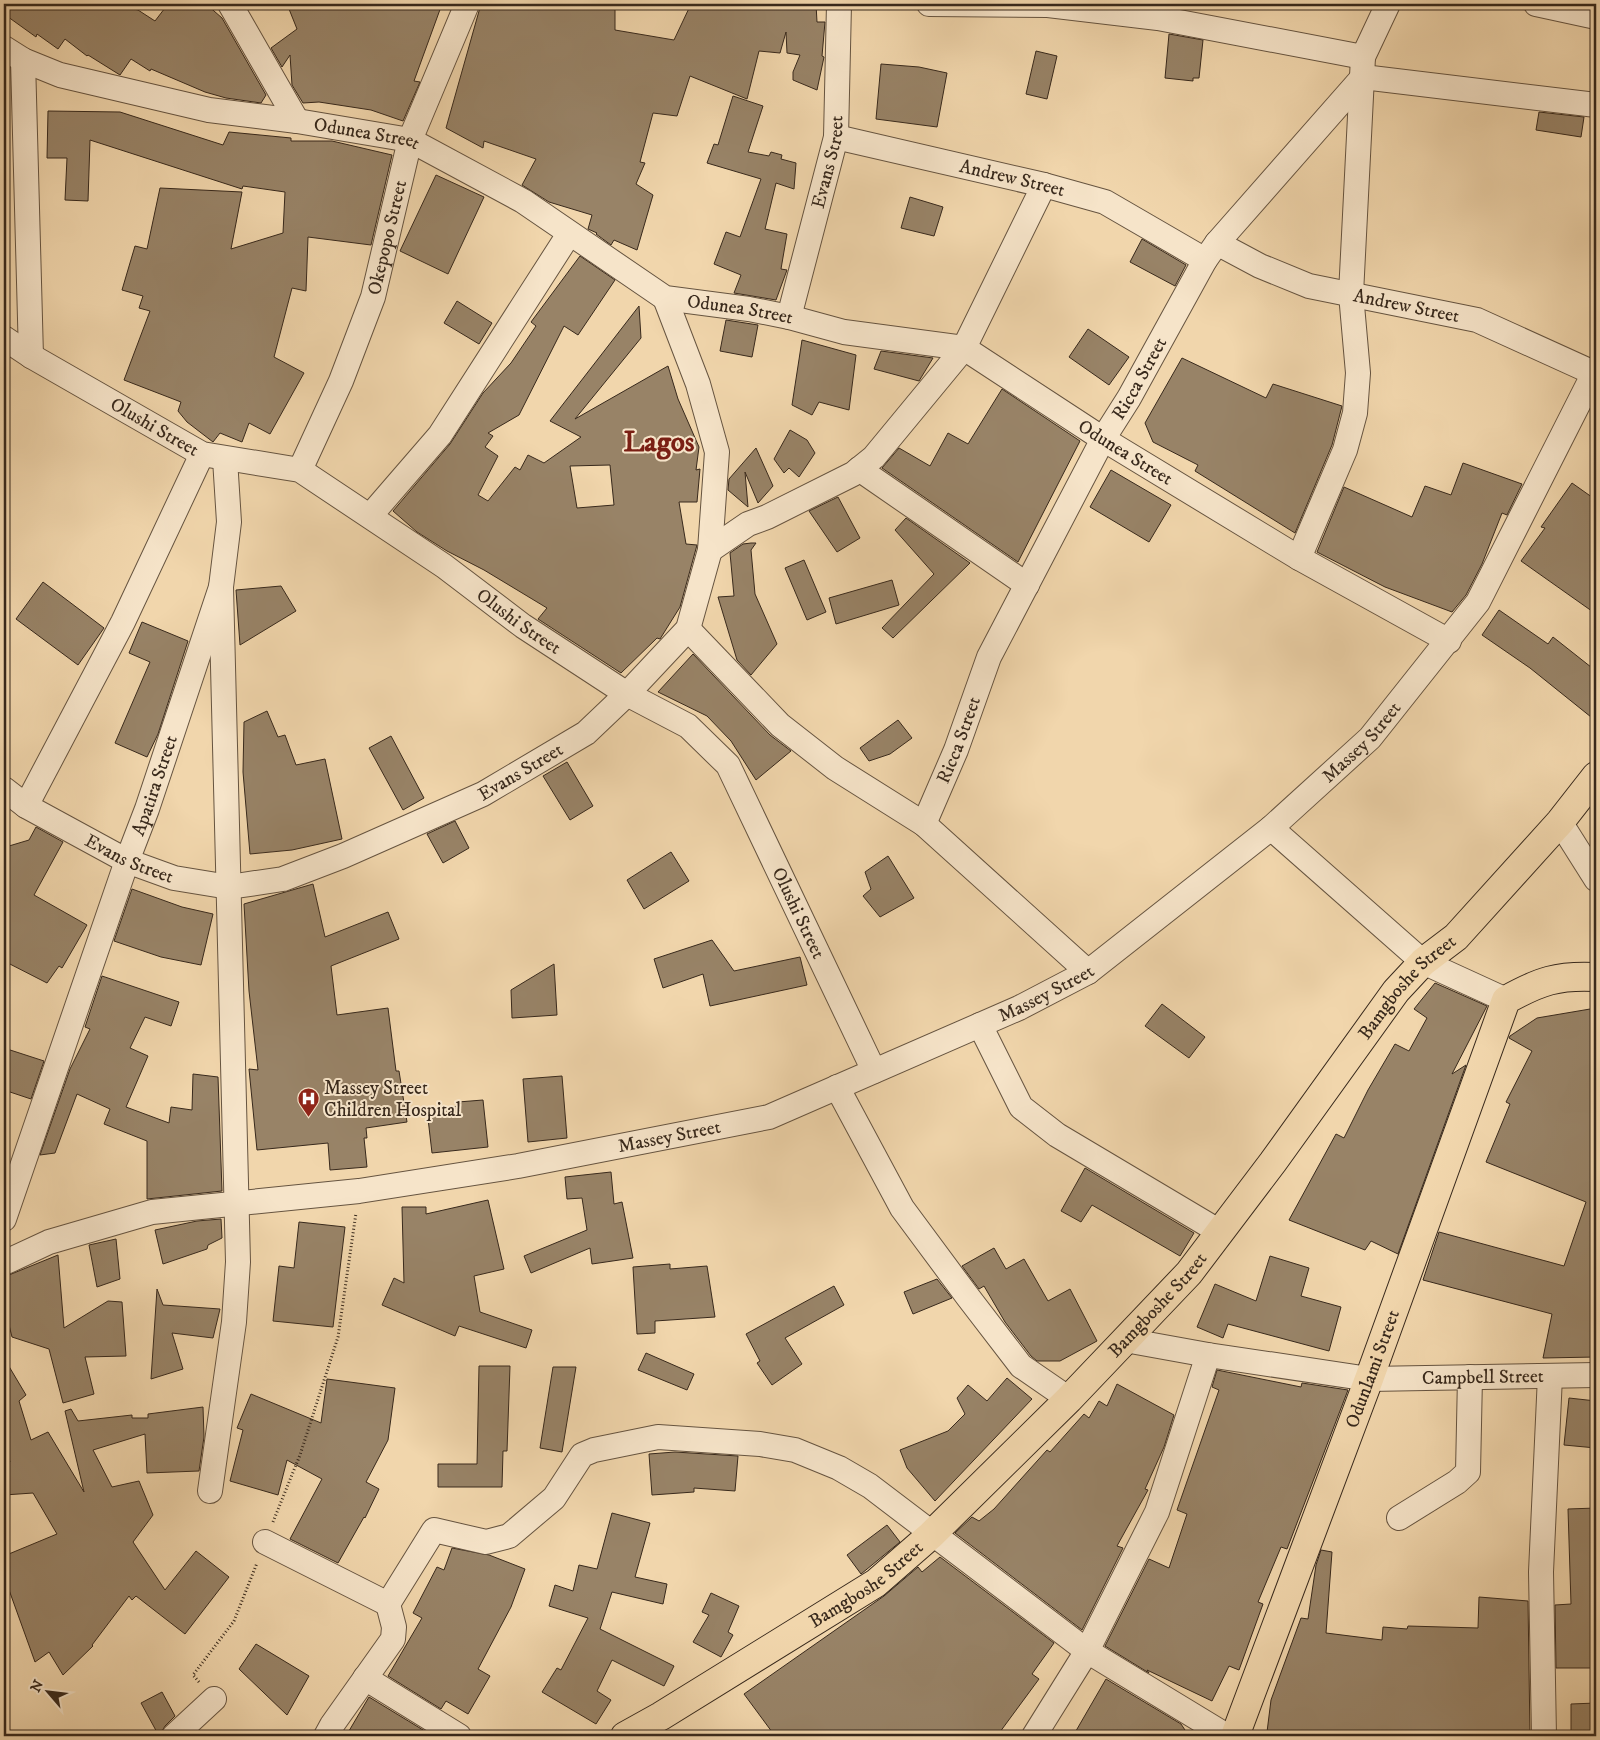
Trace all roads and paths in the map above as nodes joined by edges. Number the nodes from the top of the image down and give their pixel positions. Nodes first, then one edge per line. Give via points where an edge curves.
1 (230, 4) edge
2 (467, 4) edge
3 (839, 4) edge
4 (929, 4) edge
5 (1388, 4) edge
6 (1536, 4) edge
7 (1596, 17) edge
8 (13, 54) edge
9 (1363, 67) junction
10 (1596, 105) edge
11 (297, 121) junction
12 (836, 137) junction
13 (410, 140) junction
14 (1044, 184) junction
15 (569, 234) junction
16 (1211, 252) junction
17 (1351, 294) junction
18 (665, 298) junction
19 (789, 317) junction
20 (4, 338) edge
21 (964, 348) junction
22 (31, 356) junction
23 (1596, 372) edge
24 (1102, 439) junction
25 (214, 457) junction
26 (859, 469) junction
27 (300, 470) junction
28 (370, 516) junction
29 (710, 550) junction
30 (1299, 558) junction
31 (1027, 585) junction
32 (221, 587) junction
33 (688, 629) junction
34 (1449, 641) junction
35 (627, 694) junction
36 (1596, 776) edge
37 (4, 789) edge
38 (26, 806) junction
39 (1560, 822) junction
40 (924, 824) junction
41 (1271, 828) junction
42 (126, 861) junction
43 (1596, 879) edge
44 (229, 886) junction
45 (1423, 962) junction
46 (1088, 972) junction
47 (1596, 977) edge
48 (1506, 1000) junction
49 (980, 1025) junction
50 (874, 1071) junction
51 (837, 1087) junction
52 (359, 1191) junction
53 (235, 1202) junction
54 (4, 1218) edge
55 (1220, 1232) junction
56 (4, 1262) edge
57 (1125, 1340) junction
58 (1208, 1355) junction
59 (1596, 1375) edge
60 (1550, 1376) junction
61 (1470, 1378) junction
62 (1370, 1379) junction
63 (1069, 1398) junction
64 (210, 1491) dead end
65 (1399, 1518) dead end
66 (931, 1535) junction
67 (265, 1542) junction
68 (388, 1604) junction
69 (1087, 1651) junction
70 (365, 1678) junction
71 (214, 1699) joint
72 (638, 1733) edge
73 (174, 1736) edge
74 (326, 1736) edge
75 (459, 1736) edge
76 (1034, 1736) edge
77 (1227, 1736) edge
78 (1235, 1736) edge
79 (1544, 1736) edge

1 - 11 street
2 - 13 street, Okepopo Street
3 - 12 street, Evans Street
4 - 9 street via 1048,5 1158,18
5 - 9 street
6 - 7 street
8 - 11 street, Odunea Street via 60,75 208,110
8 - 22 street
9 - 10 street
9 - 16 street, Ricca Street
9 - 17 street
11 - 13 street, Odunea Street
12 - 14 street, Andrew Street
12 - 19 street, Evans Street
13 - 15 street, Odunea Street via 523,201
13 - 27 street, Okepopo Street via 373,297 341,381
14 - 16 street, Andrew Street via 1104,202
14 - 21 street
15 - 18 street, Odunea Street
15 - 28 street via 440,435
16 - 17 street, Andrew Street via 1260,266 1309,286
16 - 24 street, Ricca Street via 1129,398
17 - 23 street, Andrew Street via 1477,320
17 - 30 street via 1358,372 1355,413 1345,450
18 - 19 street, Odunea Street
18 - 29 street, Evans Street via 698,384 717,452
19 - 21 street, Odunea Street via 844,332
20 - 22 street, Olushi Street
21 - 24 street, Odunea Street
21 - 26 street via 874,457
22 - 25 street, Olushi Street
23 - 34 street, Massey Street via 1478,602
24 - 30 street, Odunea Street
24 - 31 street, Ricca Street
25 - 27 street, Olushi Street
25 - 32 street, Apatira Street via 229,522
25 - 38 street
26 - 29 street via 837,483 748,524
26 - 31 street
27 - 28 street, Olushi Street
28 - 35 street, Olushi Street via 444,566 523,626
29 - 33 street, Evans Street
30 - 34 street, Odunea Street
31 - 40 street, Ricca Street via 989,657 956,750
32 - 42 street, Apatira Street via 147,809
32 - 44 street
33 - 35 street, Evans Street
33 - 40 street via 780,725 835,768
34 - 41 street, Massey Street via 1370,738
35 - 44 street, Evans Street via 586,733 483,794 283,879
35 - 50 street, Olushi Street via 688,726 728,765
36 - 39 main road, Bamgboshe Street
37 - 38 street, Evans Street
38 - 42 street, Evans Street
39 - 43 street
39 - 45 main road, Bamgboshe Street via 1456,937
40 - 46 street
41 - 45 street
41 - 46 street, Massey Street
42 - 44 street, Evans Street via 174,878
42 - 54 street, Apatira Street
44 - 53 street
45 - 48 street
45 - 55 main road, Bamgboshe Street via 1396,991
46 - 49 street, Massey Street
47 - 48 main road via 1568,976 1531,986
48 - 62 main road, Odunlami Street
49 - 50 street, Massey Street
49 - 55 street via 1021,1107 1057,1134
50 - 51 street, Massey Street
51 - 52 street, Massey Street via 769,1117 518,1166
51 - 63 street via 902,1208 962,1289 1022,1366
52 - 53 street, Massey Street
52 - 67 path via 338,1337 300,1455
53 - 56 street, Massey Street via 152,1212 49,1242
53 - 64 street via 238,1262 234,1322
55 - 57 main road, Bamgboshe Street via 1189,1273
57 - 58 street, Campbell Street
57 - 63 main road, Bamgboshe Street
58 - 62 street, Campbell Street
58 - 69 street via 1157,1512
59 - 60 street, Campbell Street
60 - 61 street, Campbell Street
60 - 79 street via 1541,1572
61 - 62 street, Campbell Street
61 - 65 street via 1468,1472
62 - 78 main road, Odunlami Street
63 - 66 main road, Bamgboshe Street
66 - 68 street via 870,1486 839,1468 795,1450 760,1444 658,1437 582,1455 554,1498 509,1536 486,1542 434,1530
66 - 69 street
66 - 72 main road, Bamgboshe Street via 876,1583
67 - 68 street
67 - 71 path via 234,1621 194,1675
68 - 70 street via 394,1627 393,1639
69 - 76 street
69 - 77 street
70 - 74 street
70 - 75 street
71 - 73 street

